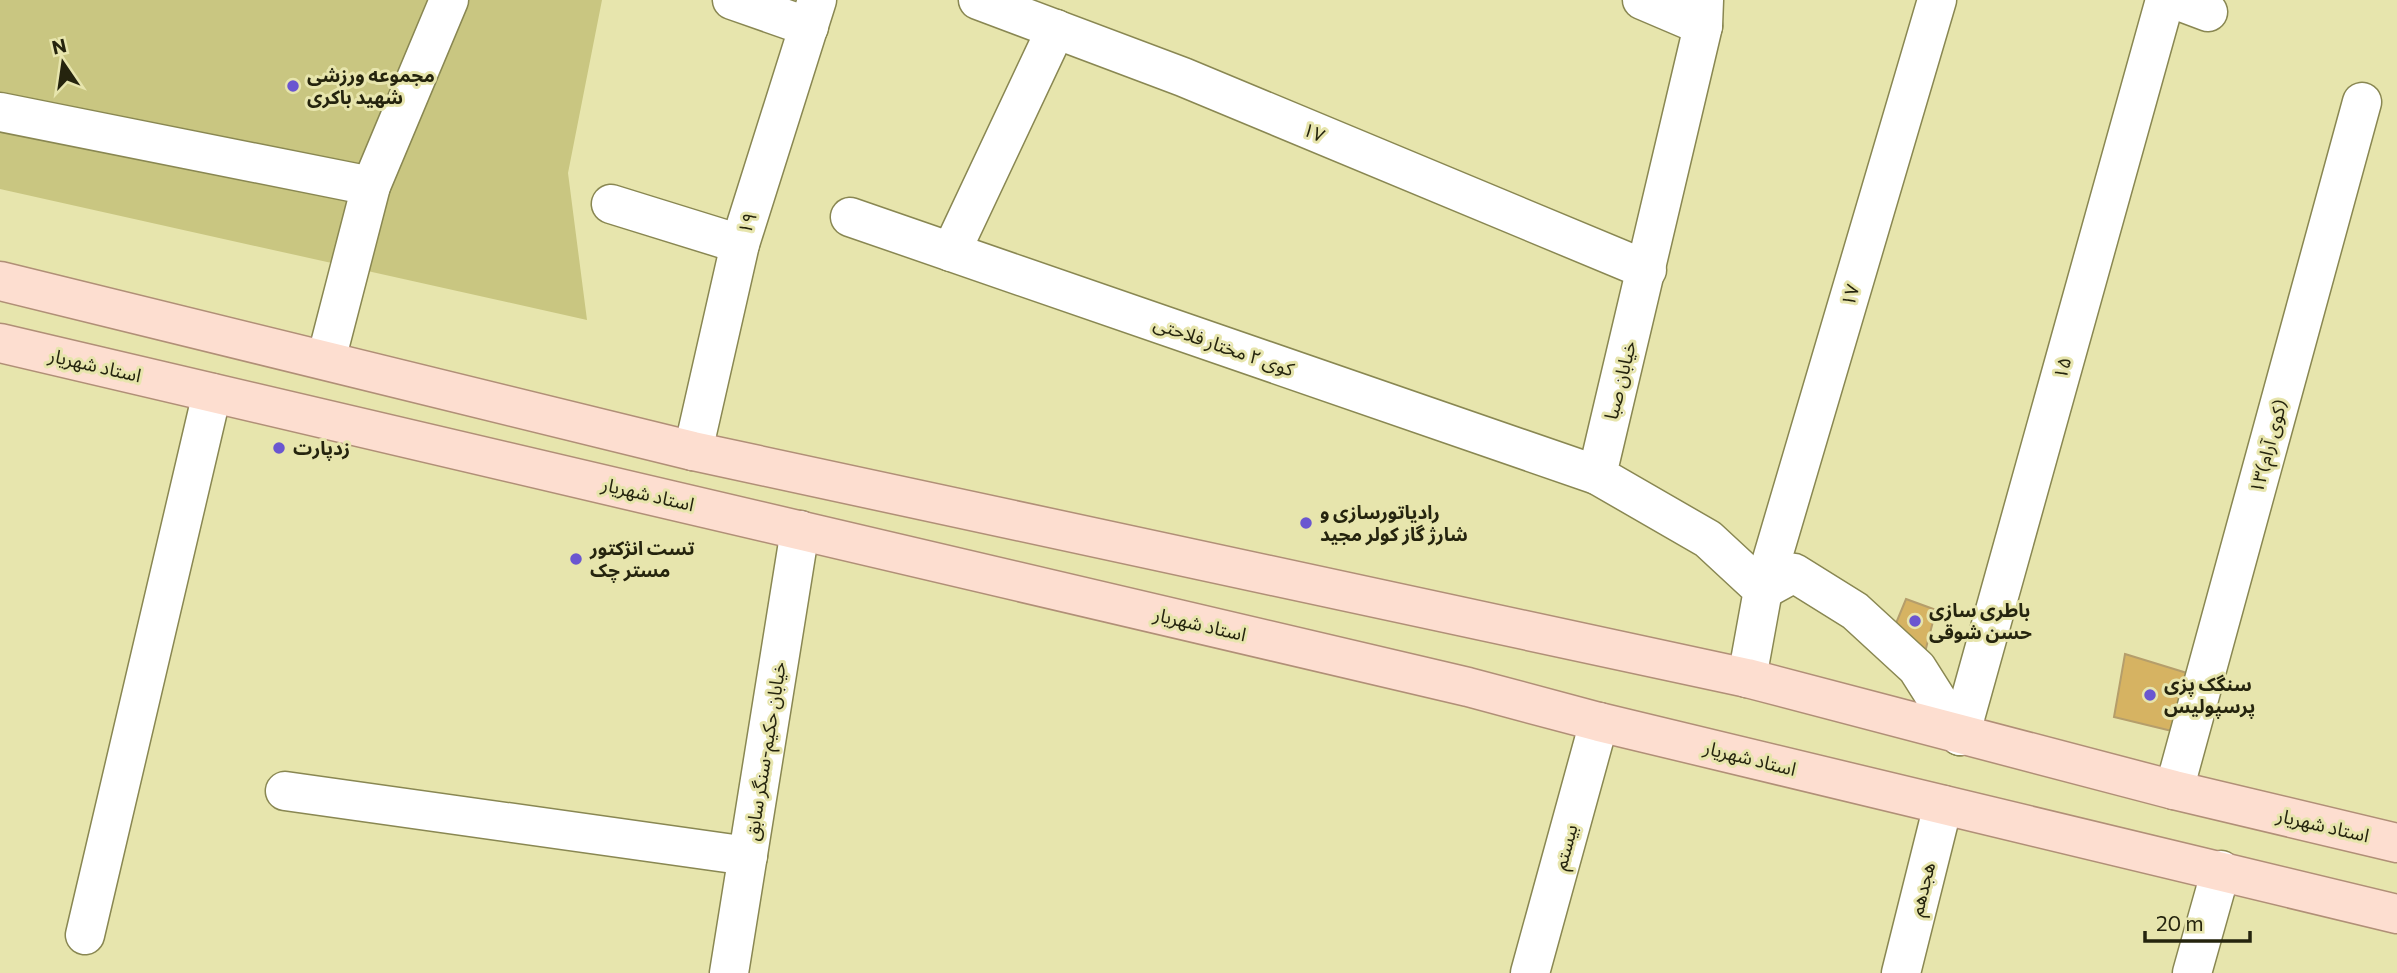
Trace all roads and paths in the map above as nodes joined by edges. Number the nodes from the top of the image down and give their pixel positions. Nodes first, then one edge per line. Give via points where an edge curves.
1 (732, 0) edge
2 (978, 0) edge
3 (1642, 0) edge
4 (1937, 0) edge
5 (2165, 0) edge
6 (442, 2) edge
7 (813, 13) edge
8 (1703, 13) edge
9 (1056, 29) junction
10 (2362, 102) dead end
11 (0, 112) edge
12 (371, 186) junction
13 (611, 204) dead end
14 (850, 218) dead end
15 (740, 244) junction
16 (951, 252) junction
17 (1647, 270) junction
18 (0, 281) edge
19 (226, 336) junction
20 (0, 343) edge
21 (326, 360) junction
22 (212, 393) junction
23 (313, 417) junction
24 (692, 451) junction
25 (1597, 475) junction
26 (800, 530) junction
27 (1763, 590) junction
28 (1746, 678) junction
29 (1599, 722) junction
30 (1961, 736) junction
31 (2174, 790) junction
32 (285, 791) dead end
33 (1943, 805) junction
34 (2397, 843) edge
35 (748, 856) junction
36 (2221, 870) junction
37 (2397, 914) edge
38 (85, 935) dead end
39 (729, 973) edge
40 (1530, 973) edge
41 (1901, 973) edge
42 (2192, 973) edge

1 - 7 street
2 - 9 street, ۱۷
3 - 8 street
4 - 27 street, ۱۷
5 - 30 street, ۱۵
6 - 12 street
7 - 15 street, ۱۹
8 - 17 street, خیابان صبا
9 - 16 street
9 - 17 street, ۱۷
10 - 31 street, ۱۳(کوی آرام)
11 - 12 street
12 - 21 street
13 - 15 street
14 - 16 street, کوی ۲ مختار فلاحتی
15 - 24 street, ۱۹
16 - 25 street, کوی ۲ مختار فلاحتی
17 - 25 street, خیابان صبا
18 - 19 main road, استاد شهریار
19 - 21 main road, استاد شهریار
19 - 22 main road
20 - 22 main road, استاد شهریار
21 - 23 main road
21 - 24 main road, استاد شهریار
22 - 23 main road, استاد شهریار
22 - 38 street
23 - 26 main road, استاد شهریار
24 - 28 main road, استاد شهریار
25 - 27 street via 1708,539
26 - 29 main road, استاد شهریار
26 - 35 street, خیابان حکیم-سنگر سابق
27 - 28 street
27 - 30 street via 1794,573 1855,611 1917,668
28 - 30 main road, استاد شهریار
29 - 33 main road, استاد شهریار
29 - 40 street, بیستم
30 - 31 main road, استاد شهریار
31 - 34 main road, استاد شهریار
32 - 35 street
33 - 36 main road, استاد شهریار
33 - 41 street, هجدهم
35 - 39 street, خیابان حکیم-سنگر سابق
36 - 37 main road, استاد شهریار
36 - 42 street

